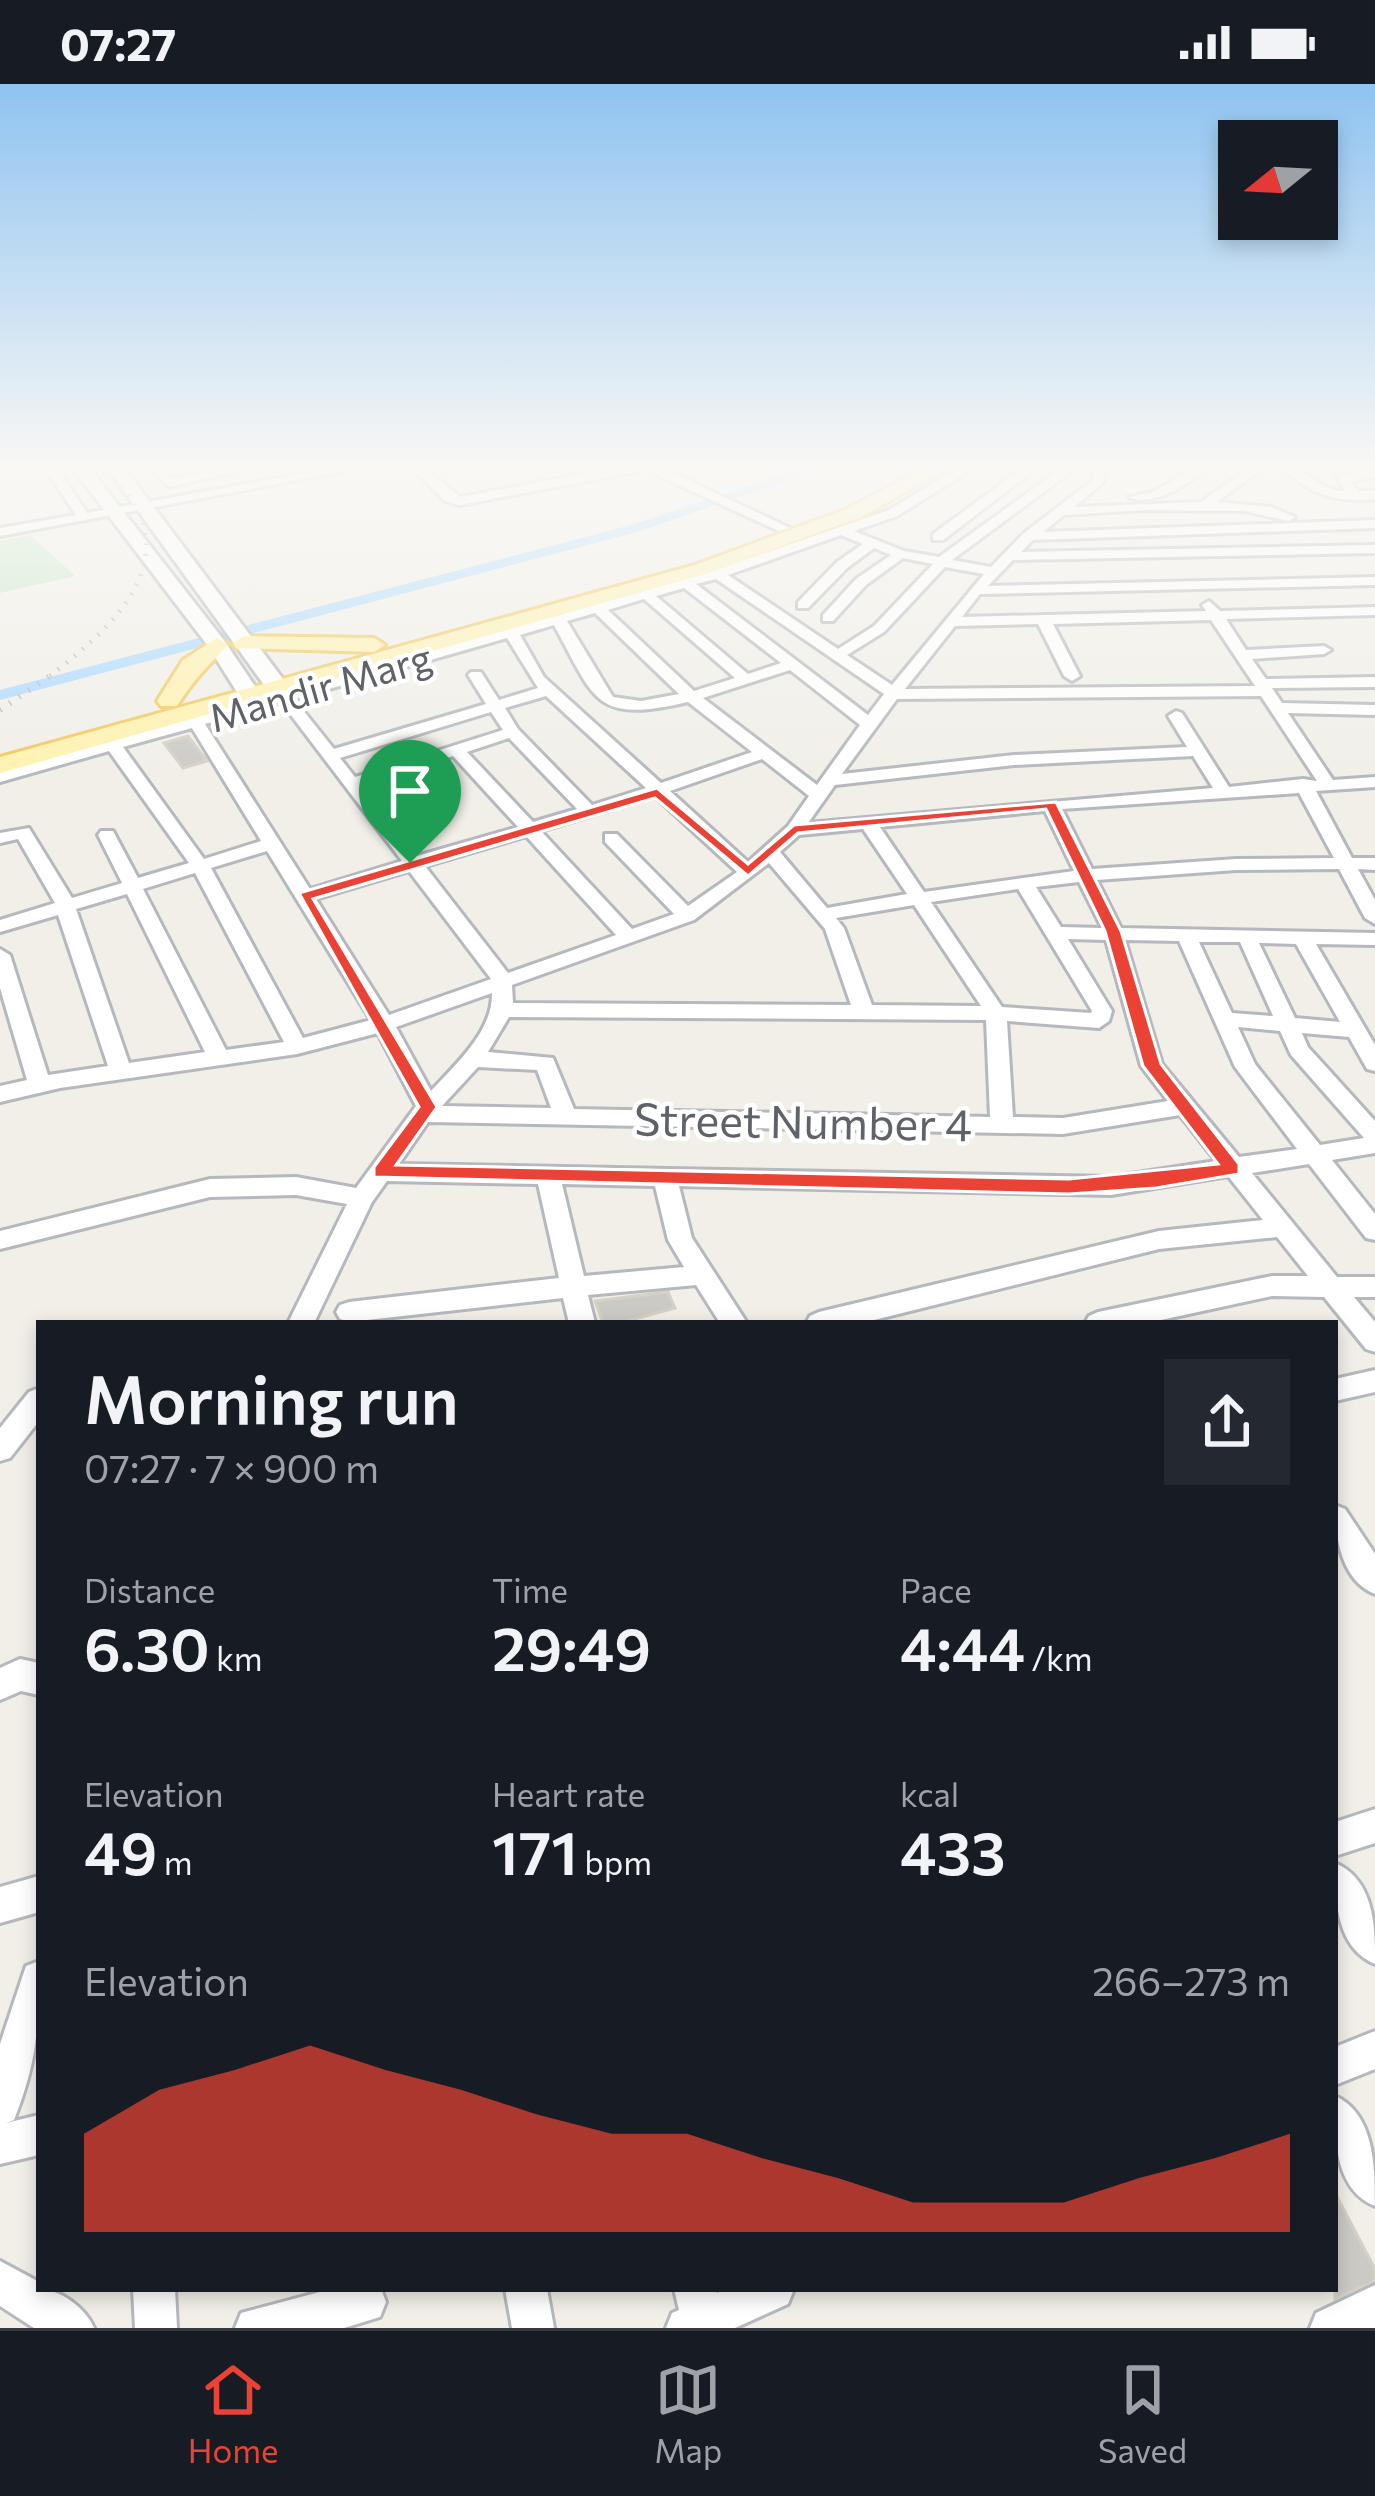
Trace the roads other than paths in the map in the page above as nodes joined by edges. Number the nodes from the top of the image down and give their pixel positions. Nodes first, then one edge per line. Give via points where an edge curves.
1 (157, 570) edge
2 (192, 570) edge
3 (622, 570) edge
4 (699, 570) edge
5 (730, 570) edge
6 (837, 570) edge
7 (879, 570) edge
8 (936, 570) edge
9 (984, 570) edge
10 (997, 570) edge
11 (1183, 570) edge
12 (876, 572) junction
13 (995, 572) junction
14 (718, 574) junction
15 (1373, 582) edge
16 (686, 583) junction
17 (1196, 587) junction
18 (976, 590) junction
19 (646, 594) junction
20 (911, 595) junction
21 (803, 605) dead end
22 (598, 608) junction
23 (1375, 610) edge
24 (1215, 614) junction
25 (828, 618) dead end
26 (558, 619) junction
27 (1042, 620) junction
28 (951, 622) junction
29 (511, 632) junction
30 (244, 643) junction
31 (216, 644) junction
32 (374, 644) junction
33 (1324, 650) dead end
34 (838, 655) junction
35 (1242, 655) junction
36 (788, 666) junction
37 (476, 676) dead end
38 (1072, 676) dead end
39 (746, 680) junction
40 (1375, 682) edge
41 (276, 686) junction
42 (245, 688) junction
43 (1264, 688) junction
44 (548, 690) junction
45 (894, 694) junction
46 (689, 695) junction
47 (494, 703) junction
48 (1278, 708) junction
49 (1375, 710) edge
50 (185, 712) junction
51 (1176, 716) dead end
52 (869, 724) junction
53 (512, 731) junction
54 (110, 741) junction
55 (0, 745) edge
56 (1196, 751) junction
57 (458, 752) junction
58 (762, 754) junction
59 (328, 756) junction
60 (0, 765) edge
61 (0, 777) edge
62 (1370, 782) edge
63 (1327, 783) junction
64 (349, 784) junction
65 (1303, 784) junction
66 (824, 788) junction
67 (1223, 791) junction
68 (657, 793) junction
69 (1375, 800) edge
70 (1051, 805) junction
71 (587, 809) junction
72 (869, 824) junction
73 (524, 827) junction
74 (794, 830) junction
75 (107, 835) dead end
76 (0, 838) edge
77 (611, 838) dead end
78 (272, 844) junction
79 (770, 851) junction
80 (410, 863) junction
81 (1346, 863) junction
82 (1375, 865) edge
83 (200, 866) junction
84 (748, 872) junction
85 (1086, 875) junction
86 (1024, 883) junction
87 (134, 886) junction
88 (304, 897) junction
89 (921, 897) junction
90 (65, 907) junction
91 (825, 914) junction
92 (687, 916) junction
93 (1375, 918) edge
94 (0, 926) edge
95 (1113, 931) junction
96 (1054, 933) junction
97 (1185, 933) junction
98 (1246, 935) junction
99 (628, 936) junction
100 (1303, 937) junction
101 (1375, 939) edge
102 (0, 955) edge
103 (502, 980) junction
104 (503, 1010) junction
105 (864, 1013) junction
106 (997, 1013) junction
107 (1223, 1019) junction
108 (384, 1024) junction
109 (1288, 1025) junction
110 (1353, 1030) junction
111 (297, 1047) junction
112 (473, 1059) junction
113 (220, 1060) junction
114 (1375, 1064) edge
115 (121, 1072) junction
116 (40, 1085) junction
117 (0, 1094) edge
118 (1183, 1107) junction
119 (425, 1111) junction
120 (565, 1114) junction
121 (1002, 1124) junction
122 (1375, 1140) edge
123 (1310, 1155) junction
124 (1233, 1169) junction
125 (381, 1172) junction
126 (548, 1174) junction
127 (665, 1178) junction
128 (362, 1198) junction
129 (1282, 1227) junction
130 (1375, 1232) edge
131 (0, 1240) edge
132 (329, 1271) junction
133 (701, 1275) junction
134 (1329, 1284) junction
135 (1375, 1287) edge
136 (573, 1288) junction
137 (351, 1318) edge
138 (303, 1320) edge
139 (581, 1320) edge
140 (732, 1320) edge
141 (831, 1320) edge
142 (1111, 1320) edge
143 (1375, 1341) edge
144 (1375, 1381) edge
145 (1338, 1389) edge
146 (36, 1404) edge
147 (0, 1449) edge
148 (1338, 1523) edge
149 (1375, 1580) edge
150 (36, 1678) edge
151 (0, 1684) edge
152 (1375, 1826) edge
153 (1338, 1838) edge
154 (1338, 1886) edge
155 (36, 1895) edge
156 (0, 1905) edge
157 (1375, 1946) edge
158 (36, 1989) edge
159 (1375, 2050) edge
160 (1338, 2065) edge
161 (0, 2106) edge
162 (1338, 2121) edge
163 (36, 2136) edge
164 (0, 2144) edge
165 (1375, 2186) edge
166 (0, 2282) edge
167 (154, 2292) edge
168 (527, 2292) edge
169 (765, 2292) edge
170 (365, 2306) edge
171 (1375, 2306) edge
172 (698, 2317) edge
173 (73, 2328) edge
174 (155, 2328) edge
175 (256, 2328) edge
176 (533, 2328) edge
177 (1331, 2328) edge

1 - 31 main road
2 - 30 main road
3 - 32 main road
4 - 41 main road
5 - 14 street, Mandir Marg
6 - 21 street
7 - 12 street
8 - 20 street
9 - 13 street
10 - 13 street
11 - 17 street
12 - 20 street
12 - 25 street
13 - 18 street
14 - 16 street, Mandir Marg
14 - 34 street
15 - 17 street
16 - 19 street, Mandir Marg
16 - 36 street
17 - 18 street
17 - 24 street
18 - 28 street
19 - 22 street, Mandir Marg
19 - 39 street
20 - 34 street
22 - 26 street, Mandir Marg
22 - 46 street
23 - 24 street
24 - 27 street
24 - 35 street
26 - 29 street, Mandir Marg
26 - 46 street via 607,700 626,707
27 - 28 street
27 - 38 street
28 - 45 street
29 - 41 street, Mandir Marg
29 - 44 street
30 - 32 main road
30 - 41 main road
31 - 42 main road
31 - 50 main road via 191,665
32 - 41 main road
33 - 35 street
34 - 45 street
35 - 43 street
36 - 39 street
36 - 52 street
37 - 47 street
39 - 46 street
40 - 43 street
41 - 42 main road
41 - 50 street, Mandir Marg
41 - 59 street
42 - 50 main road
43 - 45 street
43 - 48 street
44 - 47 street
44 - 68 street
45 - 52 street
46 - 58 street
47 - 53 street
47 - 59 street
48 - 49 street
48 - 63 street
50 - 54 main road
50 - 55 main road
50 - 78 street
51 - 56 street
52 - 66 street
53 - 57 street
53 - 71 street
54 - 60 main road
54 - 61 street
54 - 83 street
56 - 66 street via 1013,760
56 - 67 street
57 - 64 street
57 - 73 street
58 - 66 street
58 - 68 street
59 - 64 street
62 - 63 street
62 - 69 street
63 - 65 street
64 - 80 street
65 - 67 street
65 - 81 street
66 - 74 street
67 - 70 street
68 - 71 street
68 - 84 street
70 - 72 street
70 - 85 street
71 - 73 street
72 - 74 street
72 - 89 street
73 - 80 street
73 - 99 street
74 - 79 street
75 - 87 street
76 - 90 street via 22,832
77 - 92 street
78 - 83 street
78 - 88 street
79 - 84 street
79 - 91 street
80 - 88 street
80 - 103 street
81 - 82 street
81 - 85 street
81 - 93 street
83 - 87 street
83 - 111 street
84 - 92 street
85 - 86 street
85 - 95 street
86 - 89 street
86 - 96 street
87 - 90 street
87 - 113 street
88 - 108 street
89 - 91 street
89 - 106 street
90 - 94 street
90 - 115 street
91 - 105 street
92 - 99 street
95 - 96 street
95 - 97 street
95 - 118 street via 1152,1066
96 - 106 street via 1101,1018
97 - 98 street
97 - 107 street
98 - 100 street
98 - 109 street
99 - 103 street
100 - 101 street
100 - 110 street
102 - 116 street
103 - 104 street
103 - 108 street
104 - 105 street
104 - 112 street
105 - 106 street
106 - 121 street
107 - 109 street
107 - 123 street via 1246,1067
108 - 111 street
108 - 119 street
109 - 110 street
109 - 122 street via 1311,1067
110 - 114 street
111 - 113 street
112 - 119 street
112 - 120 street via 545,1063
113 - 115 street
115 - 116 street
116 - 117 street
118 - 121 street, Street Number 4 via 1101,1123
118 - 124 street
119 - 120 street, Street Number 4
119 - 125 street
120 - 121 street, Street Number 4
122 - 123 street
123 - 124 street
123 - 130 street
124 - 127 street via 1090,1186
124 - 129 street
125 - 126 street
125 - 128 street
126 - 127 street
126 - 136 street
127 - 133 street via 680,1240
128 - 131 street via 296,1186 210,1188
128 - 132 street
129 - 134 street
129 - 141 street via 1159,1240
132 - 137 street
132 - 138 street
133 - 136 street
133 - 140 street
134 - 135 street
134 - 142 street via 1272,1286
134 - 143 street
136 - 137 street
136 - 139 street
144 - 145 street
146 - 147 street
148 - 149 street
150 - 151 street
152 - 153 street
154 - 157 street
155 - 156 street
158 - 161 street
159 - 160 street
162 - 165 street
163 - 164 street
166 - 173 street
167 - 174 street
168 - 176 street
169 - 172 street
170 - 175 street
171 - 177 street

